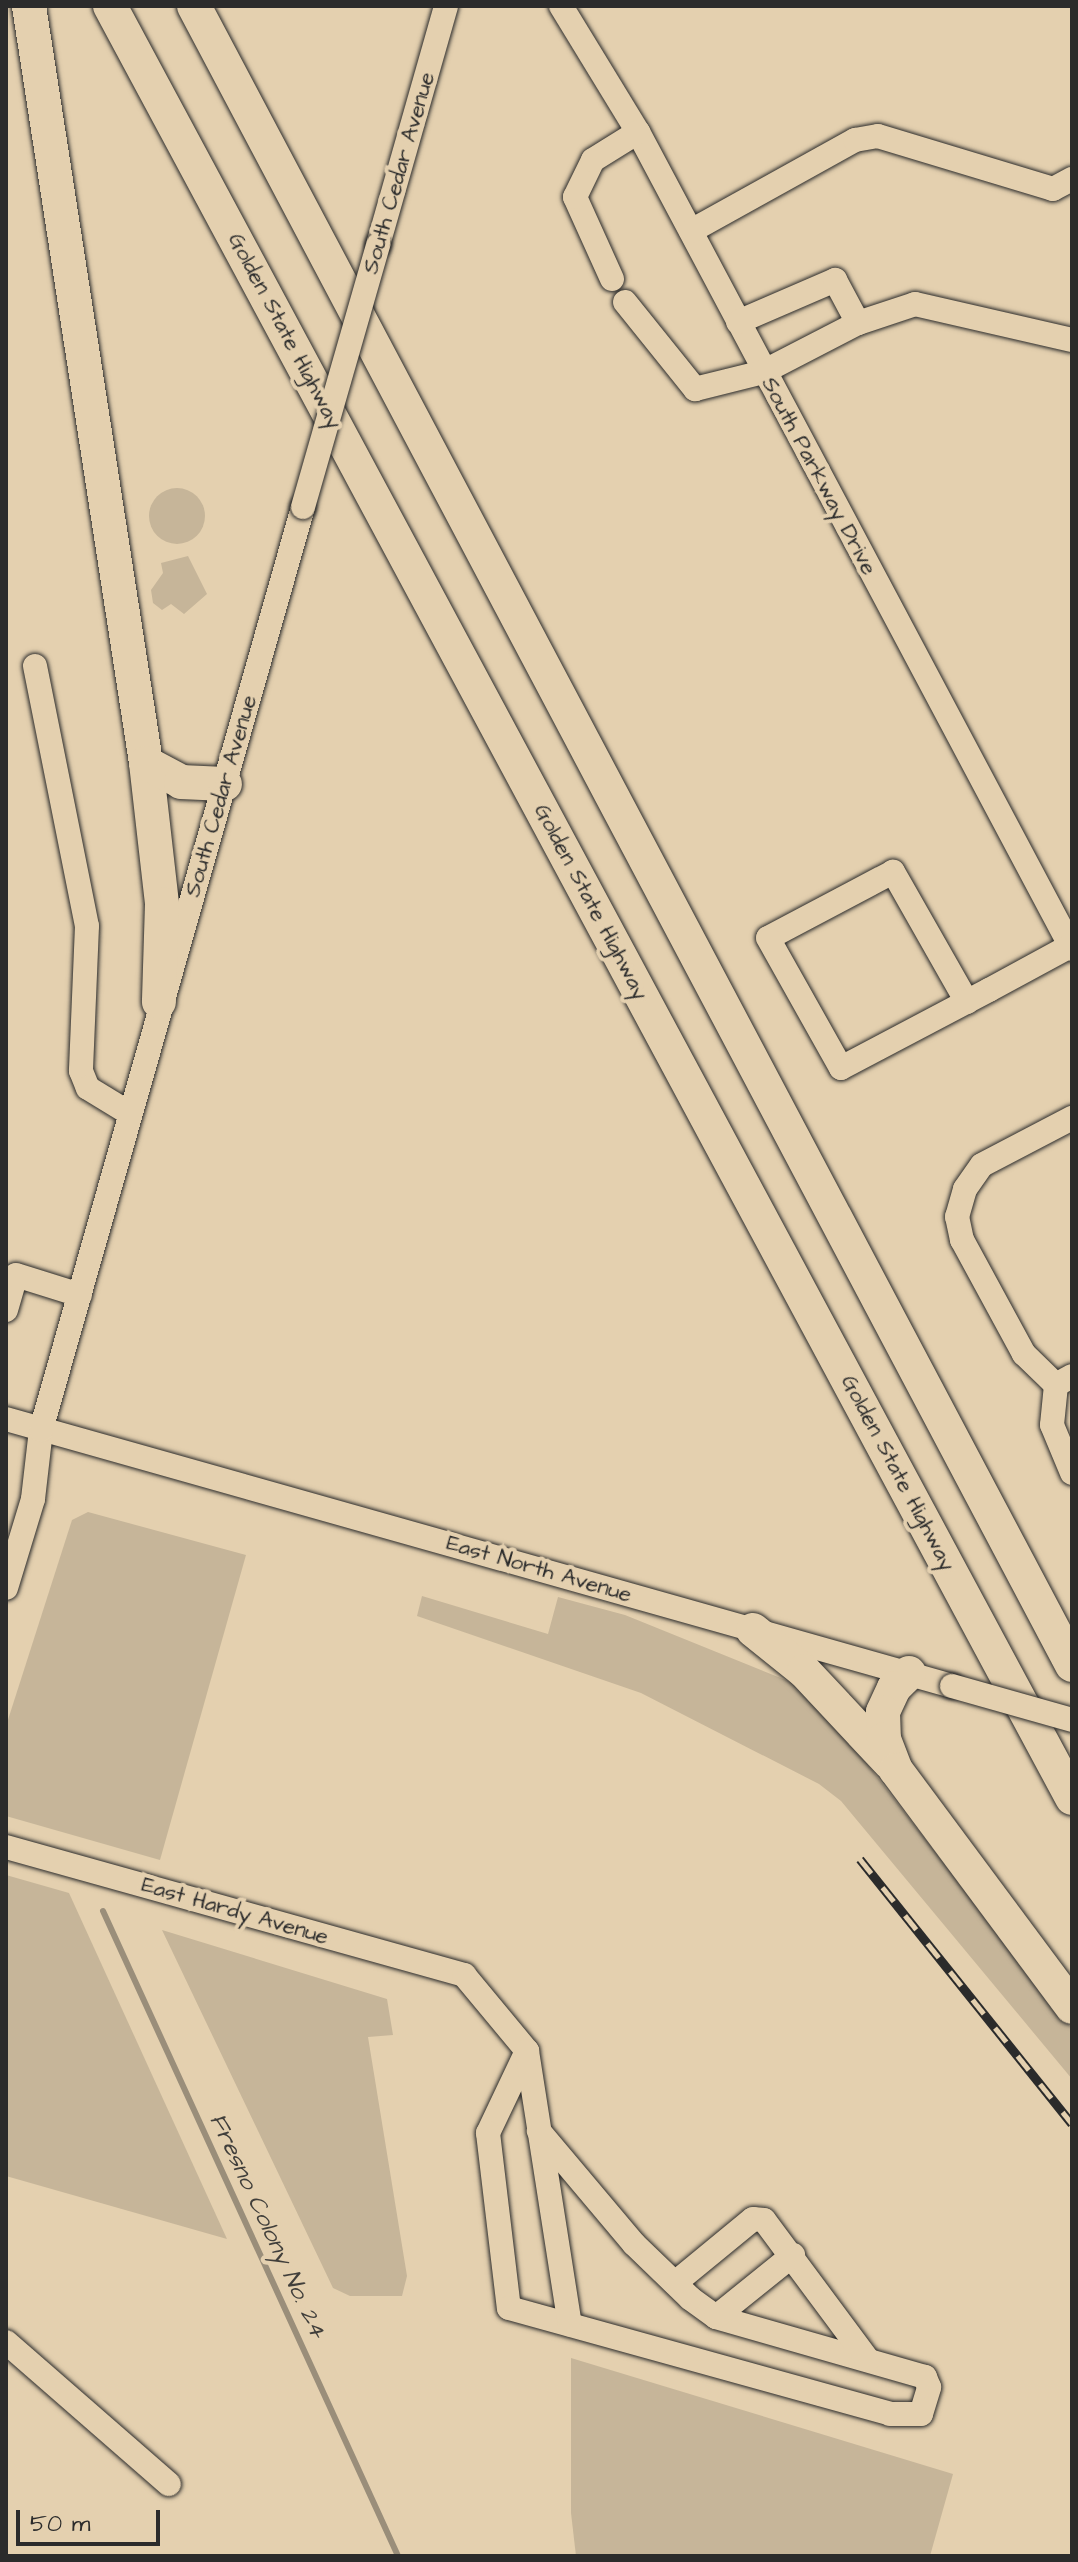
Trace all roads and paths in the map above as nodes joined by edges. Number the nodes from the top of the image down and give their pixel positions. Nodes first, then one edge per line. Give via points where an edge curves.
1 (29, 6) edge
2 (110, 6) edge
3 (194, 6) edge
4 (446, 6) edge
5 (561, 6) edge
6 (573, 17) edge
7 (638, 132) junction
8 (1072, 179) edge
9 (691, 231) junction
10 (612, 279) dead end
11 (625, 302) dead end
12 (738, 322) junction
13 (858, 323) junction
14 (1072, 340) edge
15 (763, 372) junction
16 (35, 666) dead end
17 (146, 763) junction
18 (225, 784) junction
19 (1071, 947) edge
20 (159, 1002) junction
21 (967, 1002) junction
22 (129, 1113) junction
23 (1072, 1118) edge
24 (80, 1295) junction
25 (6, 1310) edge
26 (1064, 1380) edge
27 (6, 1419) edge
28 (41, 1430) junction
29 (1072, 1473) edge
30 (6, 1588) edge
31 (753, 1630) junction
32 (1072, 1665) edge
33 (909, 1673) junction
34 (1072, 1720) edge
35 (896, 1770) junction
36 (1072, 1798) edge
37 (6, 1847) edge
38 (1072, 2007) edge
39 (527, 2051) junction
40 (539, 2131) junction
41 (793, 2255) junction
42 (675, 2283) junction
43 (716, 2317) junction
44 (570, 2325) junction
45 (6, 2342) edge
46 (868, 2360) junction
47 (169, 2484) dead end

1 - 17 highway
2 - 36 highway, Golden State Highway
3 - 32 highway
4 - 18 street, South Cedar Avenue, bridge
5 - 6 street, South Parkway Drive
6 - 7 street, South Parkway Drive
7 - 9 street, South Parkway Drive
7 - 10 street via 593,160 575,197
8 - 9 street via 1053,189 878,136 855,140
9 - 12 street, South Parkway Drive
11 - 15 street via 695,389
12 - 13 street via 835,280
12 - 15 street, South Parkway Drive
13 - 14 street via 915,304
13 - 15 street
15 - 19 street, South Parkway Drive
16 - 22 street via 87,926 81,1071 88,1088
17 - 18 highway via 181,782
17 - 20 highway via 162,904
18 - 20 street, South Cedar Avenue
19 - 21 street
20 - 22 street, South Cedar Avenue
21 - 21 street via 841,1068 768,938 893,872
22 - 24 street, South Cedar Avenue
23 - 26 street via 982,1165 965,1189 957,1217 962,1240 1024,1354
24 - 25 street via 16,1275
24 - 28 street, South Cedar Avenue
26 - 29 street via 1052,1425
27 - 28 street, East North Avenue
28 - 30 street, South Cedar Avenue via 33,1499
28 - 31 street, East North Avenue
31 - 33 street, East North Avenue
31 - 35 highway via 804,1671
33 - 34 street, East North Avenue, bridge
33 - 35 highway via 894,1688 883,1712 884,1739
35 - 38 highway
37 - 39 street, East Hardy Avenue via 464,1975
39 - 40 street
39 - 44 street via 488,2133 509,2308
40 - 42 street via 634,2244
40 - 44 street
41 - 42 street via 764,2220 753,2219
41 - 43 street
41 - 46 street
42 - 43 street
43 - 46 street
44 - 46 street via 890,2414 921,2414 929,2387 925,2377
45 - 47 street

